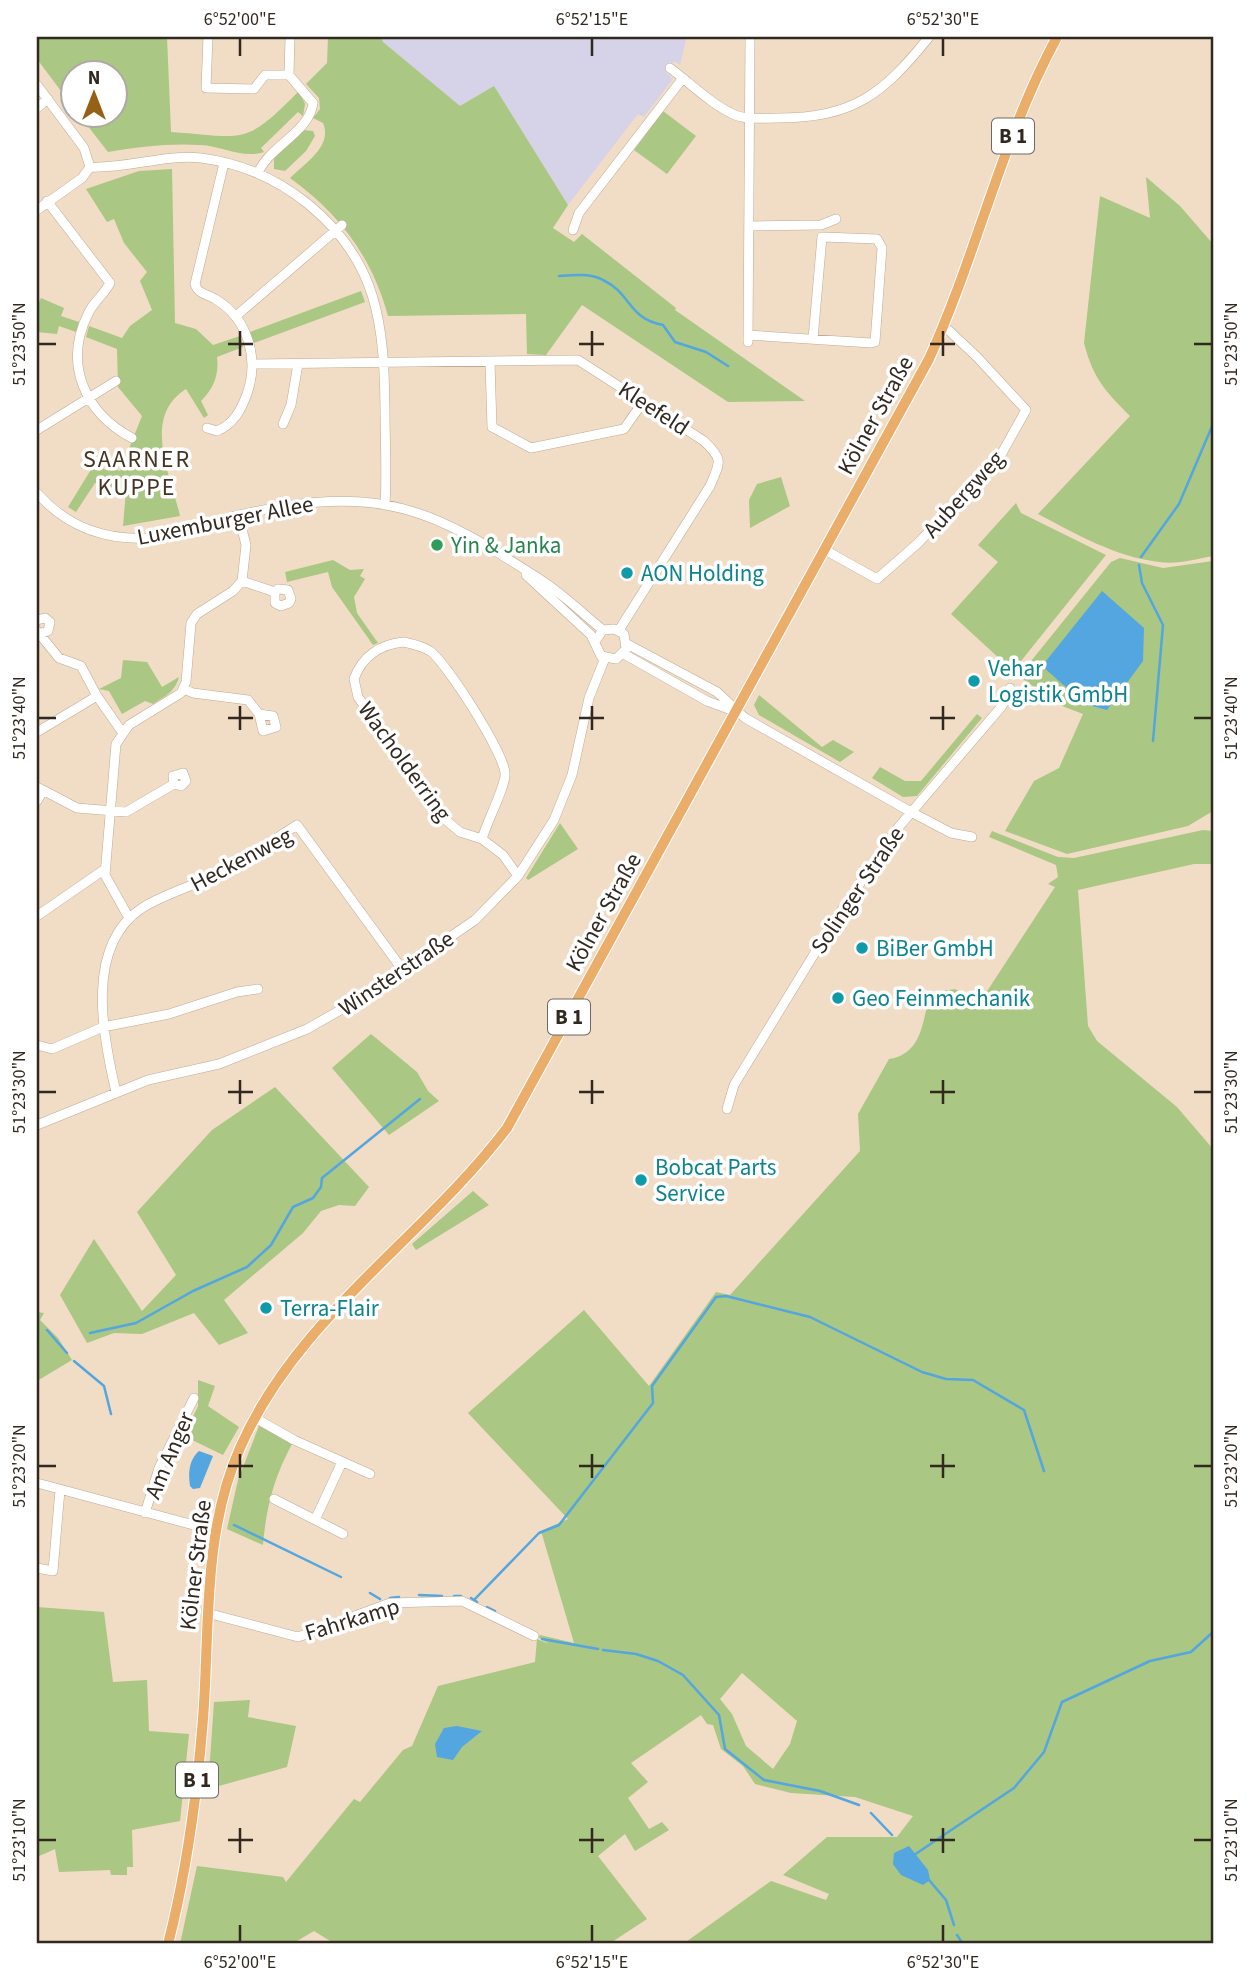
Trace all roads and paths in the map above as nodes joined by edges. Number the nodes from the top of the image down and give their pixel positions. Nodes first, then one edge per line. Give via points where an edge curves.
1 (208, 37) edge
2 (290, 37) edge
3 (750, 37) edge
4 (929, 37) edge
5 (1058, 37) edge
6 (670, 68) dead end
7 (289, 75) junction
8 (683, 78) junction
9 (37, 85) edge
10 (48, 99) junction
11 (37, 108) edge
12 (749, 118) junction
13 (224, 163) junction
14 (90, 167) junction
15 (258, 173) junction
16 (47, 201) junction
17 (37, 210) edge
18 (836, 219) dead end
19 (751, 226) junction
20 (339, 228) junction
21 (573, 230) dead end
22 (236, 316) junction
23 (944, 326) junction
24 (813, 339) junction
25 (490, 363) junction
26 (253, 364) junction
27 (298, 364) junction
28 (385, 365) junction
29 (116, 381) dead end
30 (89, 400) junction
31 (643, 402) junction
32 (283, 424) dead end
33 (207, 428) dead end
34 (37, 430) edge
35 (132, 438) dead end
36 (37, 493) edge
37 (385, 505) junction
38 (239, 517) junction
39 (825, 550) junction
40 (520, 568) junction
41 (242, 581) junction
42 (275, 592) dead end
43 (37, 620) edge
44 (619, 630) junction
45 (604, 631) junction
46 (39, 632) edge
47 (596, 640) junction
48 (627, 643) junction
49 (624, 654) junction
50 (605, 659) junction
51 (1010, 688) dead end
52 (184, 689) junction
53 (97, 696) junction
54 (736, 712) junction
55 (259, 714) dead end
56 (37, 732) edge
57 (122, 732) junction
58 (174, 784) dead end
59 (38, 793) edge
60 (110, 812) junction
61 (911, 813) junction
62 (972, 836) dead end
63 (482, 839) junction
64 (105, 869) junction
65 (519, 876) junction
66 (37, 916) edge
67 (129, 918) junction
68 (402, 969) junction
69 (258, 989) dead end
70 (103, 1027) junction
71 (37, 1045) edge
72 (116, 1092) junction
73 (727, 1109) dead end
74 (37, 1125) edge
75 (194, 1398) dead end
76 (255, 1418) junction
77 (342, 1462) junction
78 (370, 1475) dead end
79 (37, 1483) edge
80 (60, 1490) junction
81 (274, 1499) dead end
82 (145, 1513) junction
83 (315, 1520) junction
84 (216, 1531) junction
85 (343, 1534) dead end
86 (37, 1567) edge
87 (207, 1613) junction
88 (534, 1636) dead end
89 (168, 1944) edge

1 - 7 street via 206,88 254,89 265,75
2 - 7 street
3 - 12 street
4 - 12 street via 900,72 860,104 821,116
5 - 23 main road, Kölner Straße / B 1 via 1017,127
6 - 8 street
7 - 15 street via 311,97 313,108
8 - 12 street via 729,112
8 - 21 street via 579,213
9 - 10 street
10 - 11 street
10 - 14 street via 84,148
12 - 19 street
13 - 14 street via 157,158
13 - 15 street
13 - 22 street via 195,284 199,292
14 - 16 street via 82,178
15 - 20 street via 297,195
16 - 17 street
16 - 30 street via 110,283 88,313 79,341 79,368
18 - 19 street via 821,225
19 - 24 street via 748,338
20 - 22 street
20 - 28 street via 373,294
22 - 26 street via 248,338
23 - 39 main road, Kölner Straße / B 1
23 - 39 street, Aubergweg via 1026,411 997,461 877,579
24 - 24 street via 871,343 877,338 882,248 877,239 822,237
25 - 28 street, Kleefeld
25 - 31 street, Kleefeld via 578,360
25 - 31 street via 492,426 531,448 624,429
26 - 27 street, Kleefeld
26 - 33 street via 236,417 217,431
27 - 28 street, Kleefeld
27 - 32 street
28 - 37 street
29 - 30 street
30 - 34 street
30 - 35 street via 100,416
31 - 44 street, Kleefeld via 704,441 720,461 702,502
36 - 38 street, Luxemburger Allee via 71,523 113,538 152,538
37 - 38 street, Luxemburger Allee via 312,503
37 - 40 street, Luxemburger Allee via 447,526
38 - 41 street via 246,545
39 - 54 main road, Kölner Straße / B 1
40 - 45 street, Luxemburger Allee
40 - 47 street, Luxemburger Allee
41 - 42 street
41 - 52 street via 191,623
43 - 46 street via 50,622 48,631
44 - 45 street
44 - 48 street
45 - 47 street
46 - 53 street via 59,658 81,666
47 - 50 street, Luxemburger Allee via 597,652
48 - 49 street
48 - 54 street via 717,692
49 - 50 street
49 - 54 street via 710,703
50 - 65 street, Winsterstraße via 589,698 572,775 554,820
51 - 61 street, Solinger Straße via 990,721
52 - 55 street via 243,698 252,702
52 - 57 street
53 - 56 street
53 - 57 street
54 - 61 street
54 - 76 main road, Kölner Straße / B 1 via 507,1128 469,1175 317,1330 288,1365
57 - 60 street via 116,744
58 - 60 street via 131,811
59 - 60 street via 77,808
60 - 64 street
61 - 62 street via 951,833
61 - 73 street, Solinger Straße via 835,920 734,1085
63 - 63 street, Wacholderring via 505,782 502,761 477,715 431,652 404,642 379,648 358,668 354,678 358,697 441,816 460,832
63 - 65 street, Wacholderring via 503,855
64 - 66 street
64 - 67 street via 107,882
65 - 68 street, Winsterstraße via 475,920
67 - 68 street, Heckenweg via 154,901 218,874 297,825
67 - 70 street, Heckenweg via 108,961 102,991
68 - 72 street, Winsterstraße via 331,1016 281,1042
69 - 70 street
70 - 71 street via 52,1049
70 - 72 street, Heckenweg
72 - 74 street, Winsterstraße
75 - 82 street, Am Anger via 159,1468
76 - 77 street
76 - 84 main road, Kölner Straße / B 1 via 230,1476
77 - 78 street
77 - 83 street
79 - 80 street
80 - 82 street
80 - 86 street via 53,1571
81 - 83 street
82 - 84 street
83 - 85 street
84 - 87 main road, Kölner Straße / B 1
87 - 88 street, Fahrkamp via 298,1637 390,1603 462,1601
87 - 89 main road, Kölner Straße / B 1 via 194,1809

